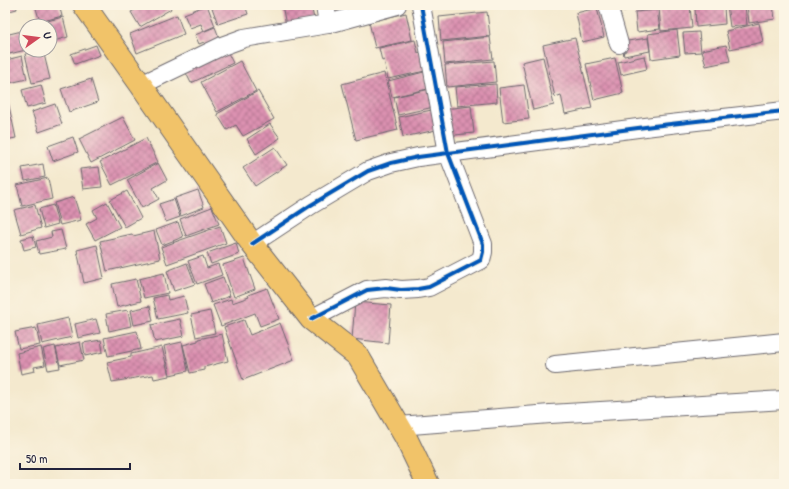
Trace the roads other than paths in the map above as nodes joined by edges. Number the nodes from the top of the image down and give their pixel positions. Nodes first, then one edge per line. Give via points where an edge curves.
1 (84, 5) edge
2 (325, 5) edge
3 (396, 5) edge
4 (421, 5) edge
5 (608, 5) edge
6 (328, 24) junction
7 (619, 44) dead end
8 (141, 85) junction
9 (784, 110) edge
10 (448, 153) junction
11 (252, 244) junction
12 (311, 319) junction
13 (784, 342) edge
14 (555, 365) dead end
15 (784, 400) edge
16 (399, 426) junction
17 (428, 484) edge

1 - 8 main road
2 - 6 street
3 - 6 street
4 - 10 street
5 - 7 street
6 - 8 street via 244,38
8 - 11 main road
9 - 10 street
10 - 11 street via 391,163 368,171
10 - 12 street via 483,244 481,260 429,287 418,290 367,290
11 - 12 main road
12 - 16 main road via 358,356
13 - 14 street
15 - 16 street
16 - 17 main road

